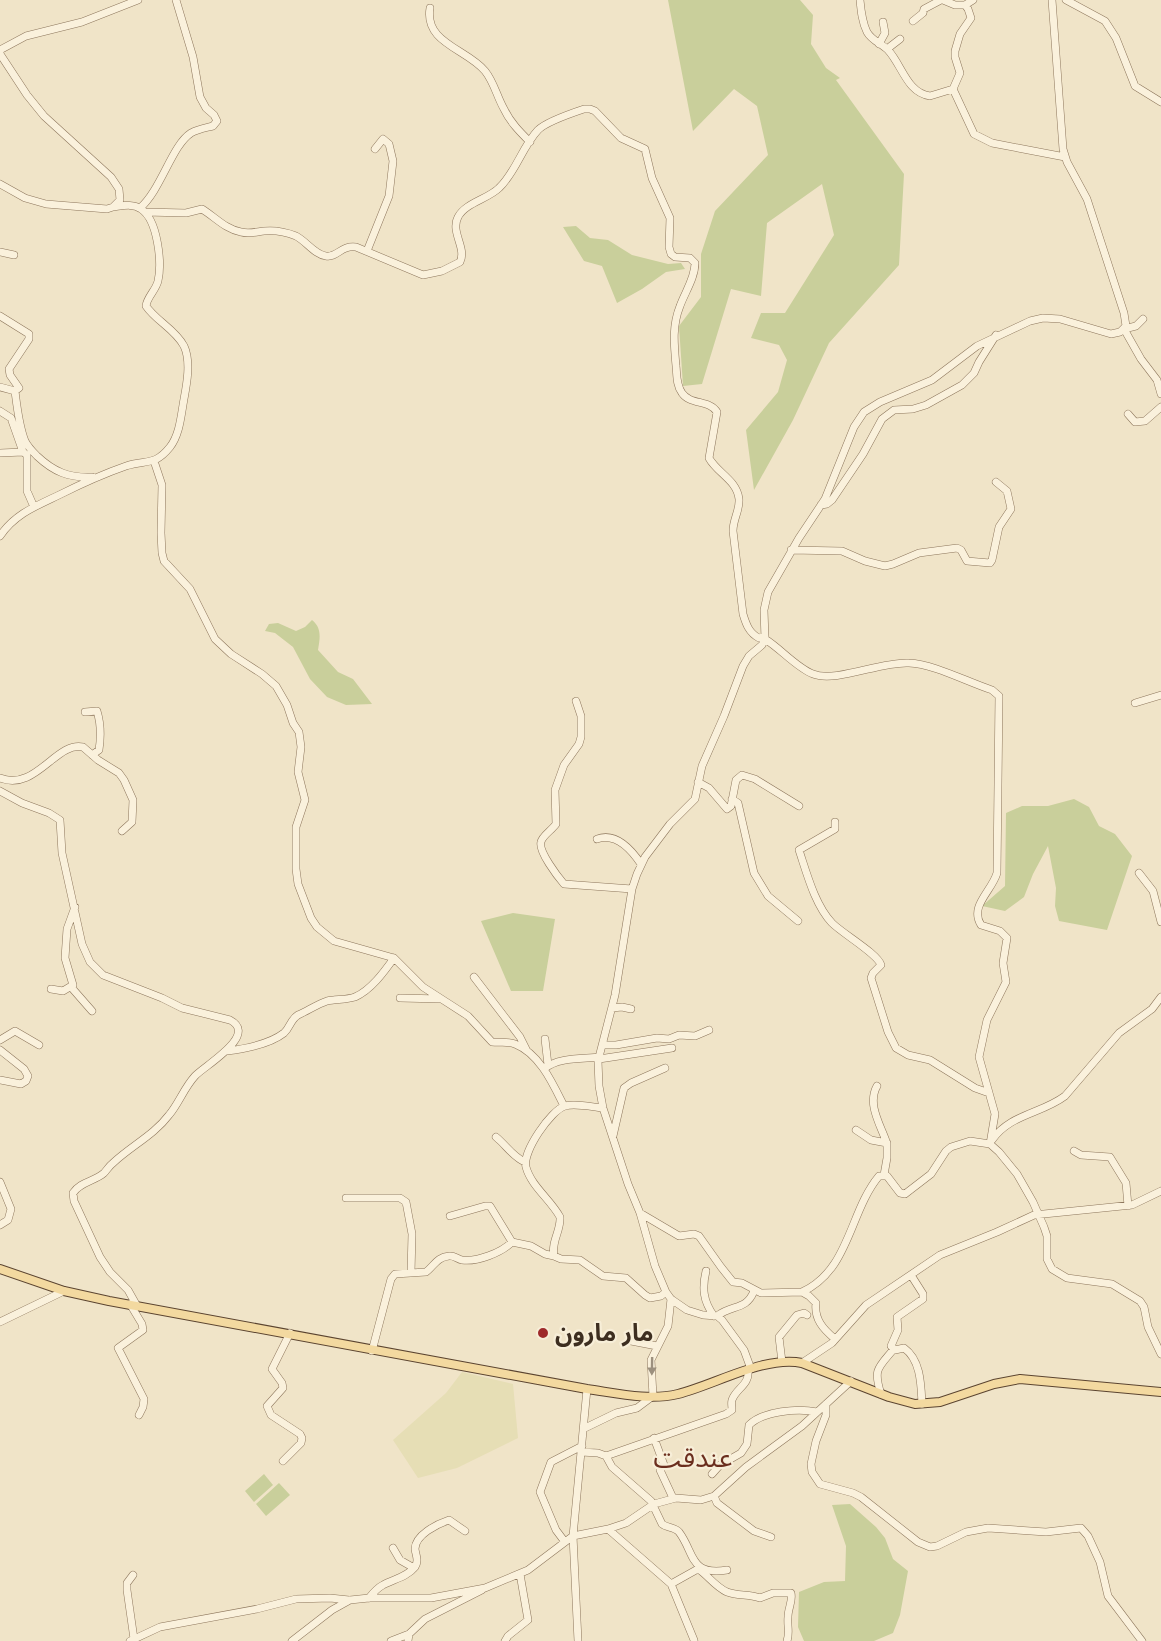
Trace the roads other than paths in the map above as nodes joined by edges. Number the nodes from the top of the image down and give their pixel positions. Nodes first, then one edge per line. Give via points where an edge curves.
1 (138, 0) edge
2 (176, 0) edge
3 (860, 0) edge
4 (942, 0) edge
5 (973, 0) edge
6 (1052, 0) edge
7 (1066, 0) edge
8 (965, 5) junction
9 (430, 8) dead end
10 (913, 21) dead end
11 (883, 22) dead end
12 (900, 39) dead end
13 (879, 44) junction
14 (887, 49) junction
15 (0, 52) edge
16 (953, 89) junction
17 (1161, 102) edge
18 (530, 142) junction
19 (375, 149) dead end
20 (1065, 157) junction
21 (0, 184) edge
22 (120, 191) junction
23 (113, 207) junction
24 (139, 208) junction
25 (367, 251) junction
26 (0, 252) edge
27 (14, 255) dead end
28 (0, 316) edge
29 (1143, 320) dead end
30 (1124, 329) junction
31 (997, 335) junction
32 (0, 387) edge
33 (15, 391) junction
34 (1161, 394) edge
35 (1161, 407) edge
36 (0, 411) edge
37 (1128, 414) dead end
38 (23, 452) junction
39 (0, 453) edge
40 (154, 461) junction
41 (96, 477) junction
42 (996, 482) dead end
43 (821, 505) junction
44 (34, 507) junction
45 (0, 536) edge
46 (791, 550) junction
47 (765, 638) junction
48 (1161, 695) edge
49 (576, 701) dead end
50 (1135, 703) dead end
51 (85, 712) dead end
52 (92, 755) junction
53 (0, 778) edge
54 (699, 782) junction
55 (0, 791) edge
56 (732, 799) junction
57 (799, 806) dead end
58 (835, 822) dead end
59 (122, 831) dead end
60 (597, 839) dead end
61 (641, 864) junction
62 (1139, 873) dead end
63 (632, 889) junction
64 (75, 907) junction
65 (798, 921) dead end
66 (1161, 922) edge
67 (394, 958) junction
68 (474, 977) dead end
69 (71, 987) junction
70 (51, 990) dead end
71 (1161, 997) edge
72 (400, 998) dead end
73 (444, 999) junction
74 (612, 1008) junction
75 (631, 1009) dead end
76 (92, 1011) dead end
77 (709, 1030) dead end
78 (545, 1039) dead end
79 (0, 1040) edge
80 (39, 1045) dead end
81 (603, 1045) junction
82 (672, 1048) dead end
83 (0, 1050) edge
84 (226, 1051) junction
85 (527, 1051) junction
86 (599, 1058) junction
87 (546, 1067) junction
88 (665, 1068) dead end
89 (0, 1080) edge
90 (877, 1086) dead end
91 (988, 1093) junction
92 (564, 1106) junction
93 (603, 1108) junction
94 (856, 1130) dead end
95 (496, 1137) dead end
96 (613, 1138) junction
97 (886, 1142) junction
98 (991, 1143) junction
99 (1074, 1151) dead end
100 (525, 1161) junction
101 (884, 1175) junction
102 (0, 1182) edge
103 (1161, 1191) edge
104 (346, 1198) dead end
105 (1128, 1206) junction
106 (640, 1213) junction
107 (1038, 1214) junction
108 (450, 1216) dead end
109 (0, 1225) edge
110 (512, 1242) junction
111 (554, 1256) junction
112 (0, 1269) edge
113 (706, 1271) dead end
114 (411, 1273) junction
115 (911, 1275) junction
116 (64, 1291) junction
117 (754, 1291) junction
118 (802, 1292) junction
119 (668, 1295) junction
120 (134, 1305) junction
121 (807, 1315) dead end
122 (716, 1316) junction
123 (0, 1322) edge
124 (290, 1333) junction
125 (835, 1339) junction
126 (632, 1341) dead end
127 (657, 1346) junction
128 (893, 1350) junction
129 (372, 1351) junction
130 (1161, 1354) edge
131 (782, 1362) junction
132 (802, 1363) junction
133 (749, 1370) junction
134 (851, 1381) junction
135 (587, 1389) junction
136 (1161, 1392) edge
137 (881, 1394) junction
138 (653, 1396) junction
139 (826, 1404) junction
140 (921, 1404) junction
141 (817, 1412) junction
142 (140, 1415) dead end
143 (585, 1428) junction
144 (654, 1438) junction
145 (581, 1449) junction
146 (606, 1456) junction
147 (283, 1461) dead end
148 (712, 1474) dead end
149 (714, 1496) junction
150 (673, 1498) junction
151 (654, 1504) junction
152 (608, 1529) junction
153 (465, 1531) dead end
154 (573, 1536) junction
155 (771, 1537) dead end
156 (565, 1542) junction
157 (393, 1548) dead end
158 (414, 1568) junction
159 (727, 1570) dead end
160 (520, 1574) junction
161 (133, 1575) dead end
162 (671, 1584) junction
163 (485, 1588) junction
164 (369, 1598) junction
165 (350, 1600) junction
166 (408, 1638) edge
167 (132, 1640) edge
168 (694, 1640) edge
169 (292, 1641) edge
170 (391, 1641) edge
171 (505, 1641) edge
172 (578, 1641) edge
173 (787, 1641) edge
174 (1142, 1641) edge

1 - 15 street via 82,22 26,36
2 - 24 street via 191,48 200,97 217,121 186,136 150,197
3 - 13 street via 867,31
4 - 8 street
4 - 10 street via 924,9
5 - 8 street
6 - 20 street
7 - 17 street via 1105,21 1135,86
8 - 16 street via 970,18 956,46 960,73
9 - 18 street via 428,18 438,37 486,71 504,109
11 - 13 street via 885,33
12 - 14 street
13 - 14 street
14 - 16 street via 920,93 936,96
15 - 22 street via 36,107 111,177
16 - 20 street via 978,138
18 - 25 street via 498,190 464,210 458,218 462,260 458,264 423,275
18 - 47 street via 541,127 587,108 621,138 641,145 648,153 652,178 670,218 671,254 695,263 673,330 678,385 687,398 717,412 709,458 733,483 738,494 733,531 742,608 750,631 757,638
19 - 25 street via 383,139 389,144 393,161 389,196
20 - 30 street via 1094,218 1124,313
21 - 23 street via 46,204
22 - 23 street via 120,200
22 - 24 street
23 - 24 street
24 - 25 street via 181,213 202,209 232,229 289,234 326,256 347,246
24 - 40 street via 152,227 159,253 158,281 146,306 183,345 188,360 177,434
26 - 27 street
28 - 33 street via 29,334 9,369 19,388
29 - 30 street
30 - 31 street via 1111,334 1043,318
30 - 34 street via 1157,380
31 - 43 street via 932,380 864,412
31 - 43 street via 974,374 962,385 926,405 885,415 832,500
32 - 33 street
33 - 41 street via 26,445 61,474
35 - 37 street via 1140,422 1133,421
36 - 38 street via 11,418
38 - 39 street
38 - 44 street via 28,462 27,491
40 - 41 street
40 - 67 street via 162,485 164,561 190,589 215,639 276,686 299,732 302,743 298,772 305,800 296,827 296,863 298,884 308,912 331,939
41 - 44 street
42 - 46 street via 1007,491 1011,506 999,527 990,562 967,561 957,548 919,553 885,566 842,551
43 - 46 street
44 - 45 street via 16,518
46 - 47 street via 766,600
47 - 54 street via 746,661
47 - 91 street via 814,675 911,663 992,690 999,696 997,873 977,914 981,925 1000,931 1007,938 1003,963 1006,982 987,1020 980,1050
48 - 50 street
49 - 63 street via 581,716 581,739 562,771 555,793 556,824 542,839 541,846 564,884
51 - 52 street via 97,711 101,730 99,750
52 - 53 street via 75,746 29,776 13,781
52 - 59 street via 122,776 132,794 132,822
54 - 56 street via 727,809
54 - 61 street via 693,802 673,820
55 - 64 street via 60,820 62,853
56 - 57 street via 736,780 744,775
56 - 65 street via 738,802 754,873 768,896
58 - 91 street via 836,829 799,850 831,922 880,961 871,978 891,1040 902,1052 927,1059
60 - 61 street via 612,837 627,846
61 - 63 street
62 - 66 street via 1153,891
63 - 74 street
64 - 69 street via 67,929 65,955
64 - 84 street via 85,951 95,969 182,1008 235,1023 238,1033
67 - 73 street via 417,982
67 - 84 street via 359,995 327,1002 297,1016 283,1034 250,1047
68 - 85 street
69 - 70 street
69 - 76 street
71 - 98 street via 1152,1009 1119,1033 1065,1096 1011,1121
72 - 73 street
73 - 85 street via 468,1016 492,1042 513,1043
74 - 75 street
74 - 81 street
77 - 81 street via 695,1036
78 - 87 street
79 - 80 street via 15,1031
81 - 86 street
82 - 86 street
83 - 89 street via 24,1069 28,1078 19,1084
84 - 120 street via 194,1077 157,1129 113,1162 105,1173 73,1193 100,1257 128,1290
85 - 87 street
86 - 87 street via 560,1061
86 - 93 street
87 - 92 street
88 - 96 street via 624,1088
90 - 97 street via 872,1104
91 - 98 street via 995,1121
92 - 93 street
92 - 100 street via 538,1134
93 - 96 street
94 - 97 street via 871,1140
95 - 100 street
96 - 106 street
97 - 101 street
98 - 101 street via 970,1141 951,1147 931,1174 905,1194
98 - 107 street via 1017,1174
99 - 105 street via 1110,1157 1126,1183
100 - 111 street via 532,1179 560,1217
101 - 118 street via 862,1202 846,1245 819,1282
102 - 109 street via 11,1211 8,1220
103 - 105 street
104 - 114 street via 400,1198 406,1202 412,1234
105 - 107 street
106 - 117 street via 679,1236 699,1236 734,1282
106 - 119 street
107 - 115 street via 940,1255
107 - 130 street via 1047,1236 1047,1259 1052,1269 1067,1278 1112,1284 1140,1301
108 - 110 street via 490,1206
110 - 111 street
110 - 114 street via 475,1259 446,1256 426,1272
111 - 119 street via 580,1260 603,1276 626,1278 650,1298
112 - 116 main road
113 - 122 street via 704,1295
114 - 129 street via 398,1273 391,1279
115 - 125 street via 866,1305
115 - 128 street via 923,1298 897,1317
116 - 120 main road
116 - 123 street
117 - 118 street
117 - 122 street via 746,1304
118 - 125 street via 815,1301 819,1322
119 - 122 street via 687,1310
119 - 127 street via 670,1321
120 - 124 main road
120 - 142 street via 142,1331 118,1348 144,1399
121 - 131 street via 797,1315 779,1337
122 - 133 street via 744,1350
124 - 129 main road
124 - 147 street via 272,1369 283,1388 267,1406 271,1415 302,1438
125 - 132 street
126 - 127 street
127 -> 138 street via 650,1364
128 - 137 street via 877,1369
128 - 140 street via 904,1348 912,1358 921,1380
129 - 135 main road
131 - 132 main road
131 - 133 main road
132 - 134 main road
133 - 138 main road via 679,1394
133 - 144 street via 747,1382 732,1400 732,1410
134 - 137 main road
134 - 139 street
135 - 138 main road
135 - 143 street
136 - 140 main road via 1020,1379
137 - 140 main road
138 - 143 street via 637,1408
139 - 141 street
139 - 174 street via 811,1464 814,1479 820,1484 861,1497 930,1547 966,1532 988,1528 1046,1532 1082,1528 1100,1562 1111,1601
141 - 148 street via 799,1410 759,1416 749,1425 747,1444 741,1453
141 - 149 street
143 - 145 street
144 - 146 street
144 - 150 street via 664,1465 660,1470
145 - 146 street
145 - 154 street
145 - 156 street via 551,1462 540,1492
146 - 151 street via 612,1467
149 - 150 street via 701,1500
149 - 155 street via 717,1503 754,1531
150 - 151 street
151 - 152 street via 626,1523
151 - 159 street via 662,1524 679,1532 694,1561 707,1571
152 - 154 street
152 - 162 street
153 - 158 street via 449,1520 431,1528 418,1539
154 - 156 street
154 - 172 street
156 - 160 street
157 - 158 street via 400,1560
158 - 164 street via 379,1587
160 - 163 street
160 - 171 street via 528,1620
161 - 167 street via 127,1590
162 - 168 street
162 - 173 street via 700,1570 719,1587 733,1593 760,1598 791,1593
163 - 164 street via 431,1598
163 - 166 street via 425,1619
164 - 165 street
165 - 167 street via 296,1599 167,1625
165 - 169 street
166 - 170 street

